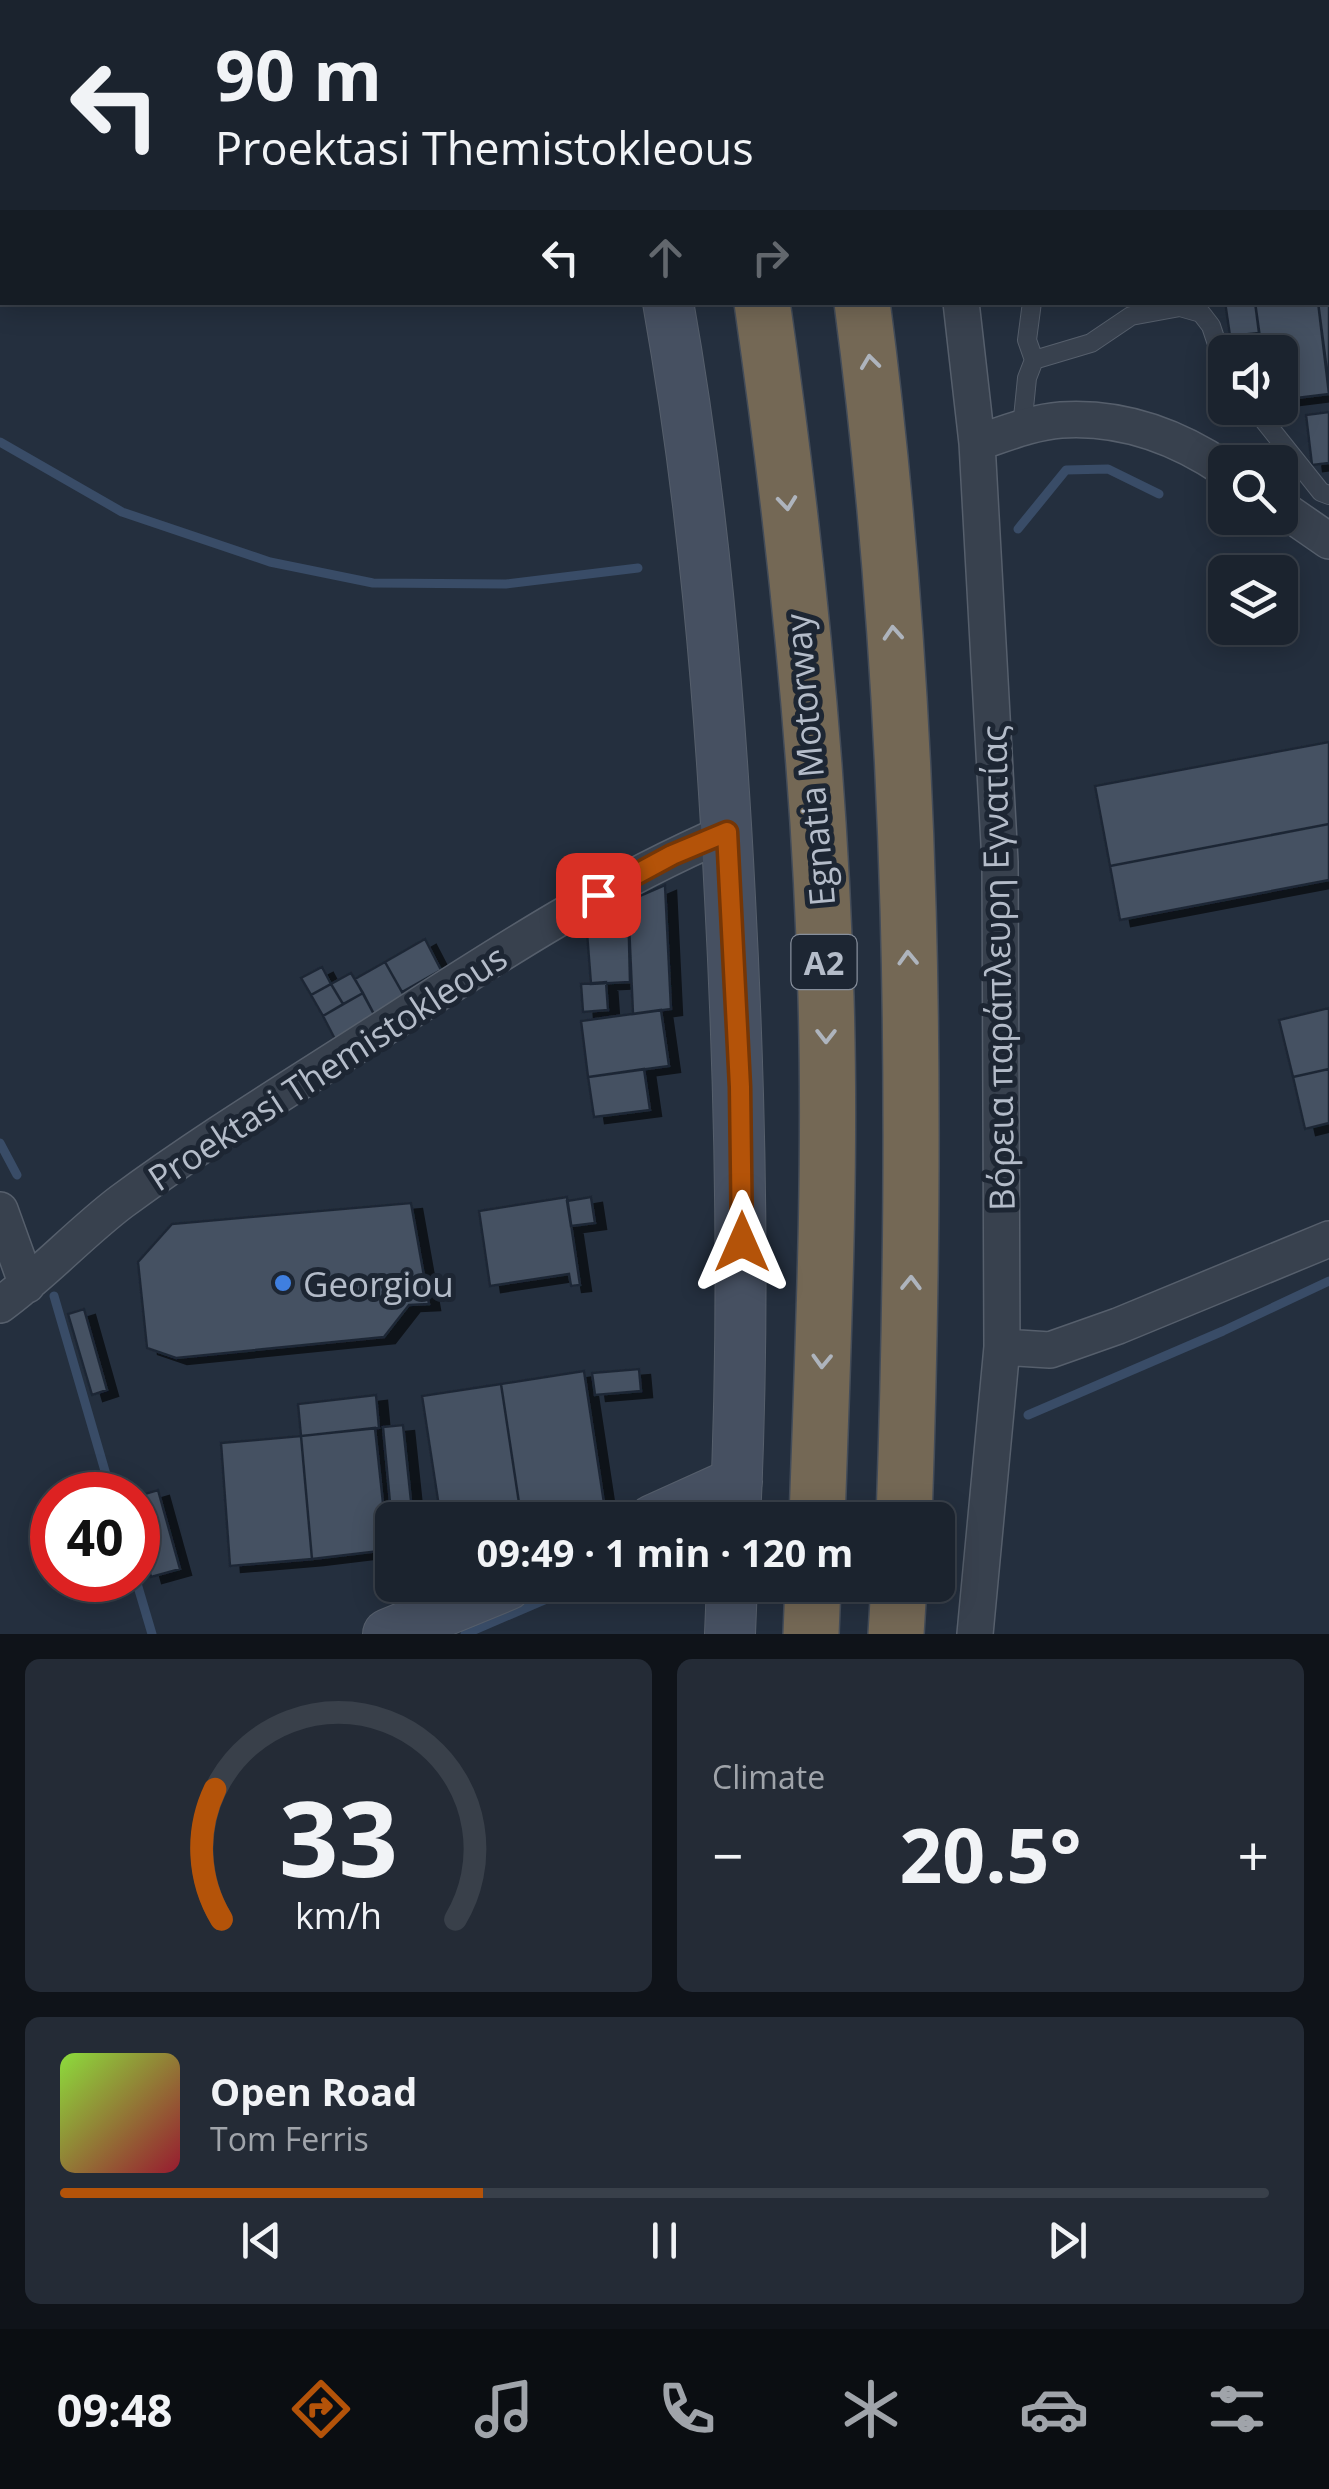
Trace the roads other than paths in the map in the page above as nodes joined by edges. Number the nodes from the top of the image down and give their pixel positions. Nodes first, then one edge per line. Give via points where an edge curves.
1 (669, 305) edge
2 (762, 305) edge
3 (862, 305) edge
4 (961, 305) edge
5 (1032, 305) edge
6 (1214, 335) edge
7 (1034, 360) junction
8 (1268, 425) edge
9 (1022, 428) junction
10 (977, 443) junction
11 (1208, 460) edge
12 (1329, 495) edge
13 (1298, 519) edge
14 (1329, 541) edge
15 (727, 832) junction
16 (0, 1210) edge
17 (1329, 1239) edge
18 (14, 1295) edge
19 (1002, 1347) junction
20 (736, 1501) edge
21 (817, 1502) edge
22 (905, 1502) edge
23 (466, 1602) edge
24 (731, 1602) edge
25 (812, 1602) edge
26 (898, 1602) edge
27 (388, 1634) edge
28 (730, 1634) edge
29 (811, 1634) edge
30 (896, 1634) edge
31 (975, 1634) edge

1 - 15 street via 711,612
2 -> 21 highway, Egnatia Motorway / Α2 via 801,638 826,998
22 -> 3 highway, Α2 via 910,992 878,421
4 - 10 street, Βόρεια παράπλευρη Εγνατίας
5 - 7 lane via 1027,340
6 - 7 lane via 1201,313 1180,307 1131,316 1091,344
7 - 9 lane
8 - 12 lane
9 - 10 street
9 - 11 street via 1061,420 1151,428
10 - 19 street, Βόρεια παράπλευρη Εγνατίας via 1000,862
13 - 14 street
15 - 18 street, Proektasi Themistokleous via 598,895 467,974 107,1214
15 - 20 street via 740,1087
16 - 18 street
17 - 19 street via 1050,1350
19 - 31 street, Βόρεια παράπλευρη Εγνατίας
23 - 27 street
24 - 28 street
25 - 29 highway
26 - 30 highway

